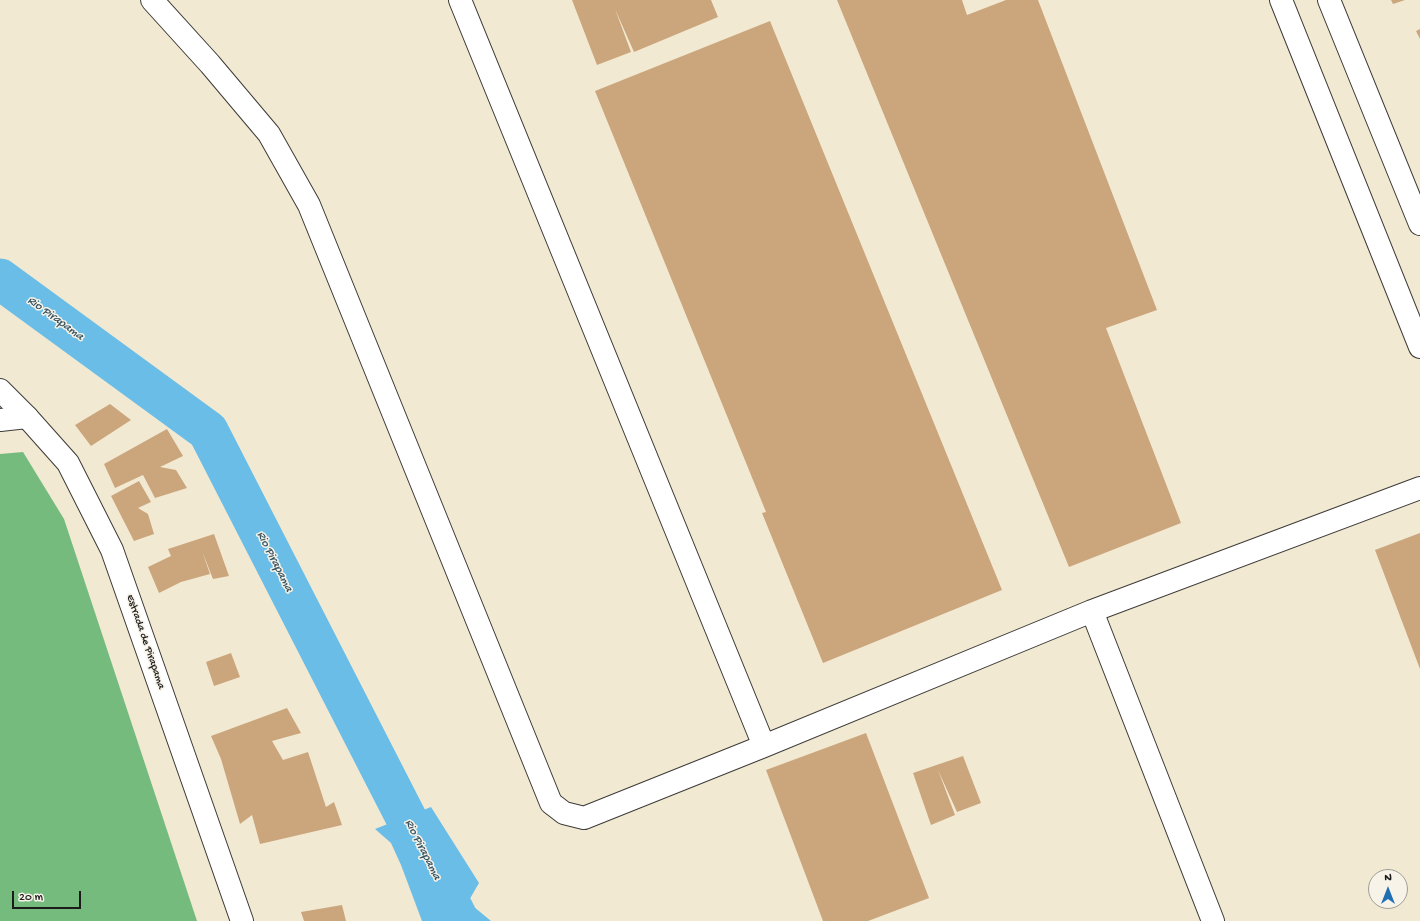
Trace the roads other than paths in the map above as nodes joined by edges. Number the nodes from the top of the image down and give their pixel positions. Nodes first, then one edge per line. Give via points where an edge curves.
1 (152, 0) edge
2 (460, 0) edge
3 (1281, 0) edge
4 (1329, 0) edge
5 (1420, 224) edge
6 (1420, 347) edge
7 (0, 390) edge
8 (26, 417) junction
9 (0, 420) edge
10 (1420, 488) edge
11 (1092, 611) junction
12 (764, 746) junction
13 (242, 921) edge
14 (1213, 921) edge

1 - 12 main road via 269,134 309,205 551,803 564,813 584,818
2 - 12 main road
3 - 6 main road
4 - 5 main road
7 - 8 main road, Estrada de Pirapama
8 - 9 main road
8 - 13 main road, Estrada de Pirapama via 68,463 112,550
10 - 11 main road
11 - 12 main road
11 - 14 main road

